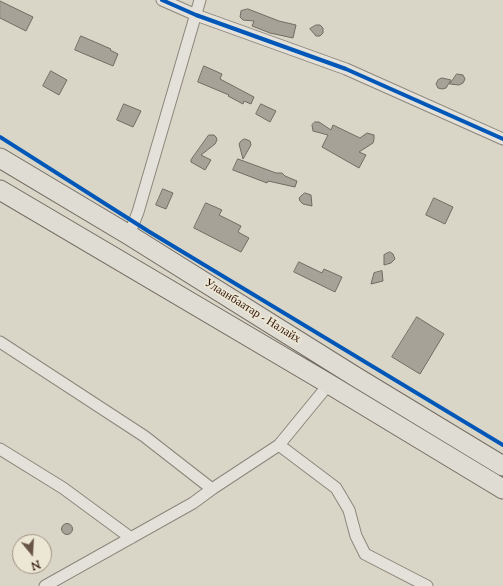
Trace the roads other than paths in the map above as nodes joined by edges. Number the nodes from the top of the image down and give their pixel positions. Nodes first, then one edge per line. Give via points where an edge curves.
1 (162, 0) edge
2 (200, 0) edge
3 (196, 15) junction
4 (503, 139) edge
5 (0, 158) edge
6 (0, 190) edge
7 (129, 235) junction
8 (0, 342) edge
9 (329, 384) junction
10 (279, 445) junction
11 (0, 449) edge
12 (503, 466) edge
13 (212, 489) junction
14 (503, 489) edge
15 (131, 538) junction
16 (45, 586) edge
17 (427, 586) edge

1 - 3 street
2 - 3 street
3 - 4 street via 346,69
3 - 7 street
5 - 7 highway, Улаанбаатар - Налайх
6 - 9 highway, Улаанбаатар - Налайх
7 - 12 highway, Улаанбаатар - Налайх
8 - 13 street via 144,436
9 - 10 street
9 - 14 highway, Улаанбаатар - Налайх
10 - 13 street
10 - 17 street via 336,488 349,510 356,536 366,554
11 - 15 street via 63,488
13 - 15 street via 193,503
15 - 16 street

